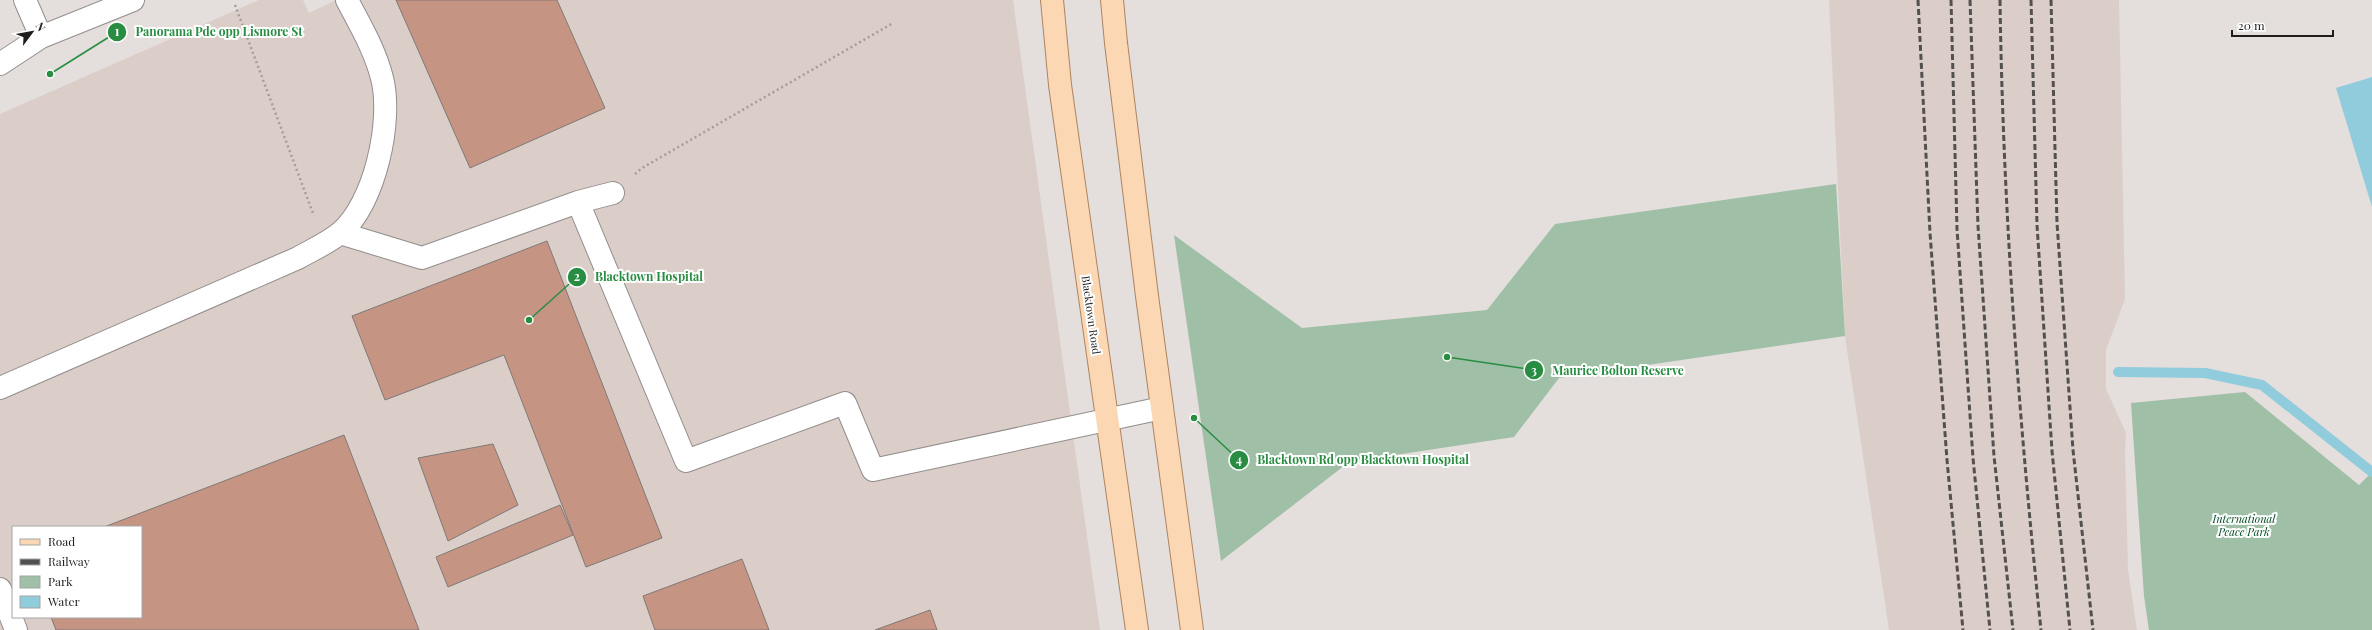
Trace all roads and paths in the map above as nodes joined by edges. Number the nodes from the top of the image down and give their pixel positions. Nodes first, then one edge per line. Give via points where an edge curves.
1 (25, 0) edge
2 (133, 0) edge
3 (348, 0) edge
4 (1052, 0) edge
5 (1112, 0) edge
6 (235, 5) dead end
7 (893, 23) dead end
8 (41, 37) junction
9 (0, 64) edge
10 (613, 193) joint
11 (578, 202) junction
12 (315, 221) dead end
13 (340, 233) junction
14 (0, 388) edge
15 (1162, 408) junction
16 (1106, 420) junction
17 (0, 589) edge
18 (16, 630) edge
19 (1137, 630) edge
20 (1192, 630) edge

1 - 8 street
2 - 8 street
3 - 13 street via 371,48 382,79 385,112 378,164 370,187 361,208
4 - 16 main road, Blacktown Road via 1061,93
5 - 15 main road
6 - 12 path
7 - 10 path via 642,168
8 - 9 street
10 - 11 street
11 - 13 street via 422,258
11 - 16 street via 686,461 845,402 873,470
13 - 14 street via 298,258
15 - 16 street
15 - 20 main road
16 - 19 main road, Blacktown Road
17 - 18 street

